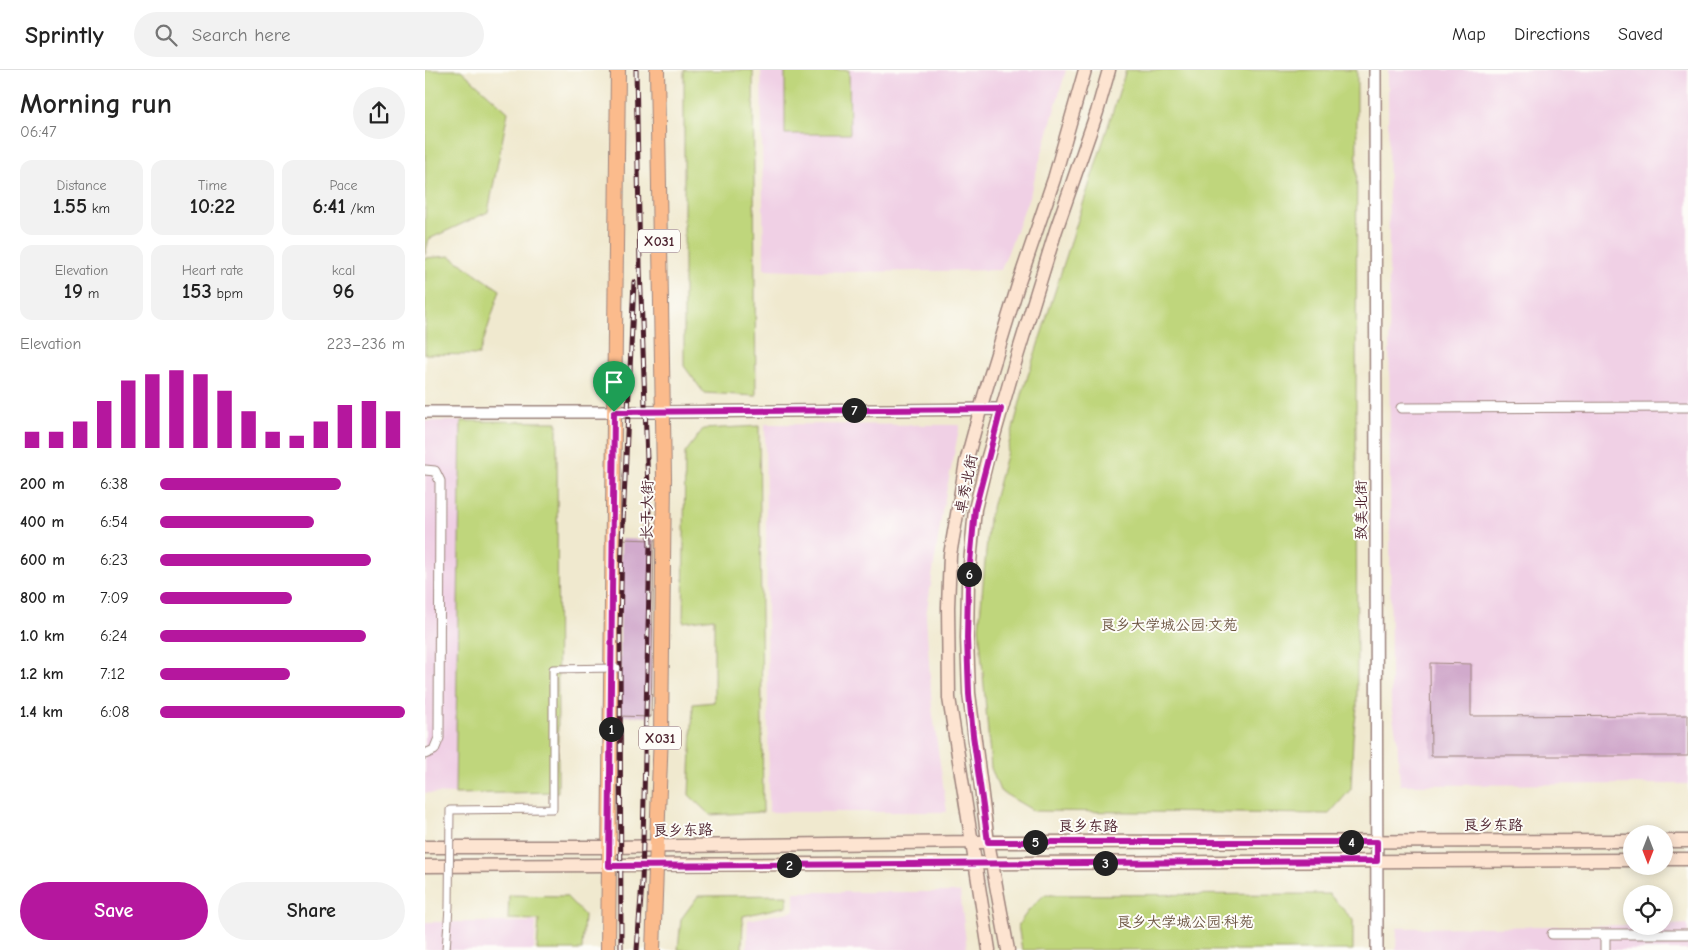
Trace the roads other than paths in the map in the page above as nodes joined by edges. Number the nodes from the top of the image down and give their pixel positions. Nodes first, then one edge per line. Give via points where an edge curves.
1 (618, 70) edge
2 (657, 70) edge
3 (1085, 70) edge
4 (1109, 70) edge
5 (1375, 70) edge
6 (1401, 408) dead end
7 (1688, 408) edge
8 (981, 409) junction
9 (1001, 409) junction
10 (425, 412) edge
11 (614, 412) junction
12 (663, 412) junction
13 (425, 470) edge
14 (617, 668) dead end
15 (425, 754) edge
16 (1673, 841) edge
17 (1688, 841) edge
18 (972, 842) junction
19 (988, 842) junction
20 (1377, 842) junction
21 (1623, 842) edge
22 (657, 846) junction
23 (425, 847) edge
24 (610, 847) junction
25 (1688, 859) edge
26 (1623, 860) edge
27 (1673, 860) edge
28 (1377, 861) junction
29 (975, 864) junction
30 (993, 864) junction
31 (656, 865) junction
32 (425, 866) edge
33 (609, 866) junction
34 (1553, 934) dead end
35 (1605, 934) junction
36 (1688, 934) edge
37 (446, 950) edge
38 (608, 950) edge
39 (653, 950) edge
40 (989, 950) edge
41 (1008, 950) edge
42 (1377, 950) edge
43 (1605, 950) edge

1 - 11 main road, X031
2 - 12 main road, 长于大街 / X031
3 - 8 main road
4 - 9 main road, 卓秀北街 via 1055,230
5 - 20 street, 致美北街
6 - 7 street
8 - 9 street
8 - 12 street
8 - 18 main road via 958,505 950,555 948,606 950,706
9 - 19 main road, 卓秀北街 via 975,509 968,585 969,694
10 - 11 street
11 - 12 street
11 - 24 main road, X031
12 - 22 main road, 长于大街 / X031
13 - 15 street via 435,471 440,481 439,738 434,750
14 - 37 street, bridge via 553,668 553,809 450,810
16 - 17 main road
18 - 19 main road, 良乡东路
18 - 22 main road, 良乡东路
18 - 29 main road
19 - 20 main road, 良乡东路
19 - 30 main road, 卓秀北街
20 - 21 main road, 良乡东路
20 - 28 street, 致美北街
22 - 24 main road, 良乡东路
22 - 31 main road, 长于大街 / X031
23 - 24 main road, 良乡东路
24 - 33 main road, X031
25 - 27 main road
26 - 28 main road
28 - 30 main road
28 - 42 street, 致美北街
29 - 30 main road
29 - 31 main road
29 - 40 main road
30 - 41 main road, 卓秀北街
31 - 33 main road
31 - 39 main road, 长于大街 / X031
32 - 33 main road
33 - 38 main road, X031
34 - 35 street
35 - 36 street
35 - 43 street

